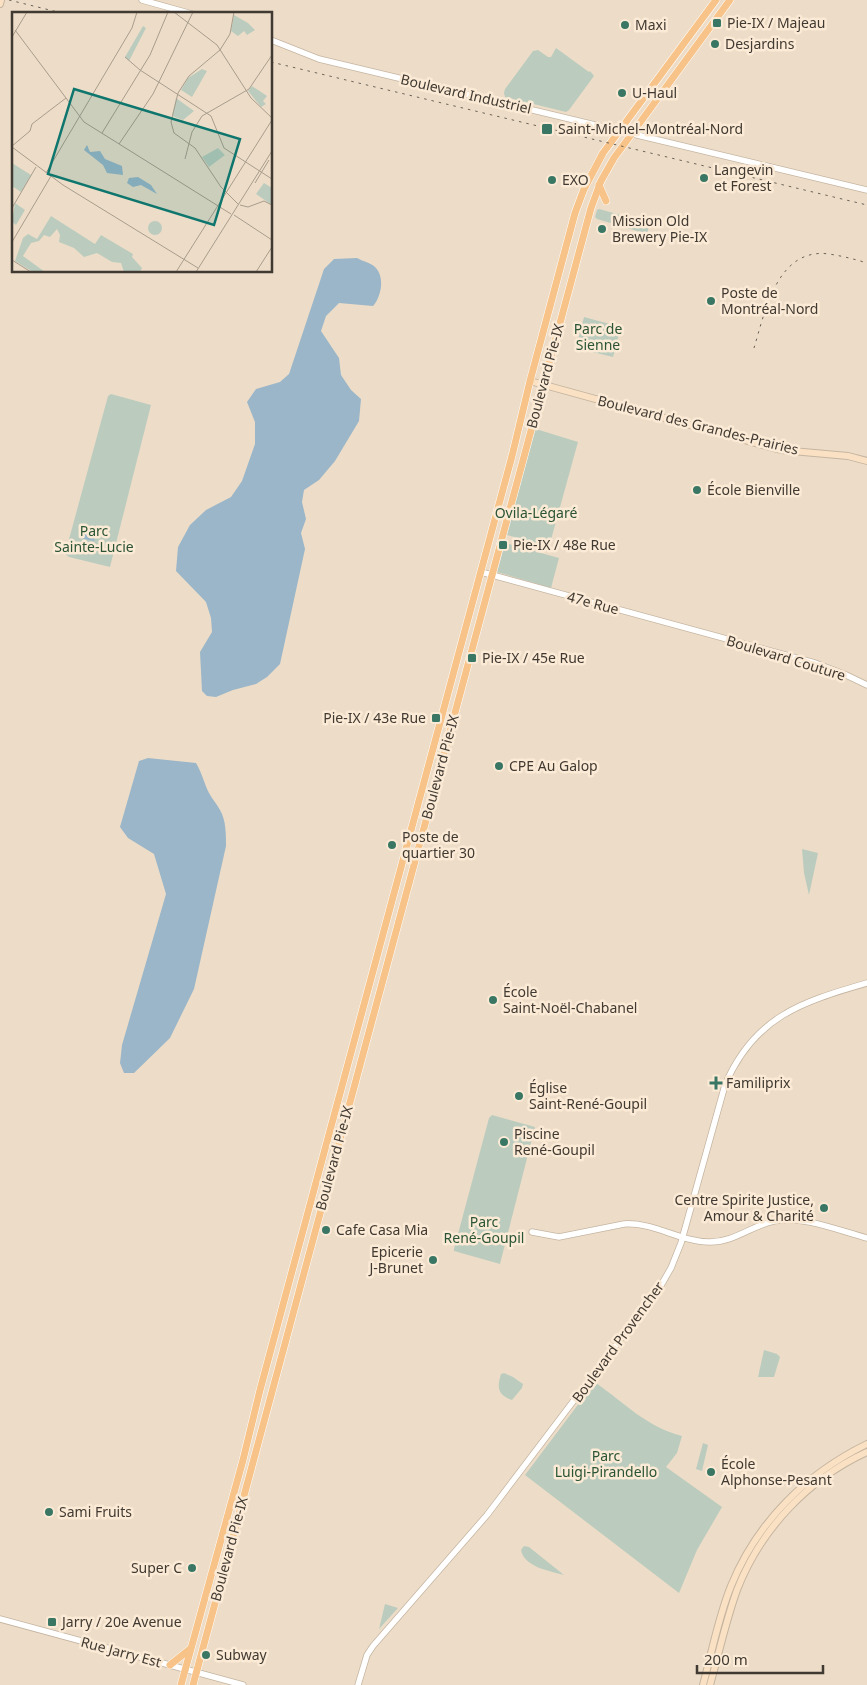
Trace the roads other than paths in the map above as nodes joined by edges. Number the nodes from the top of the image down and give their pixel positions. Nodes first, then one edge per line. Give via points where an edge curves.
1 (1, 0) edge
2 (142, 0) edge
3 (716, 0) edge
4 (730, 0) edge
5 (0, 4) edge
6 (185, 12) edge
7 (272, 40) edge
8 (620, 130) junction
9 (632, 133) junction
10 (599, 185) junction
11 (867, 190) edge
12 (606, 200) dead end
13 (530, 381) junction
14 (542, 385) junction
15 (867, 461) edge
16 (481, 572) junction
17 (492, 575) junction
18 (705, 633) joint
19 (867, 685) edge
20 (867, 983) edge
21 (532, 1232) dead end
22 (683, 1237) junction
23 (867, 1238) edge
24 (867, 1444) edge
25 (867, 1452) edge
26 (0, 1619) edge
27 (190, 1649) junction
28 (170, 1665) junction
29 (185, 1669) junction
30 (196, 1672) junction
31 (181, 1685) edge
32 (193, 1685) edge
33 (243, 1685) edge
34 (358, 1685) edge
35 (703, 1685) edge
36 (710, 1685) edge

1 - 5 main road
2 - 6 street
3 - 8 main road, Boulevard Pie-IX
4 - 9 main road, Boulevard Pie-IX
7 - 8 street, Boulevard Industriel via 319,59
8 - 9 street, Boulevard Industriel
8 - 13 main road, Boulevard Pie-IX via 596,165 579,201
9 - 10 main road, Boulevard Pie-IX
9 - 11 street, Boulevard Industriel
10 - 12 main road
10 - 14 main road, Boulevard Pie-IX
13 - 14 main road, Boulevard des Grandes-Prairies
13 - 16 main road, Boulevard Pie-IX
14 - 15 main road, Boulevard des Grandes-Prairies via 781,450 848,456
14 - 17 main road, Boulevard Pie-IX
16 - 17 street, 47e Rue
16 - 27 main road, Boulevard Pie-IX
17 - 18 street, 47e Rue
17 - 30 main road, Boulevard Pie-IX
18 - 19 street, Boulevard Couture via 814,663
20 - 22 street, Boulevard Provencher via 801,1004 769,1023 735,1064 722,1094
21 - 22 street via 559,1237 635,1224
22 - 23 street via 704,1242 722,1241 762,1224 789,1220
22 - 34 street, Boulevard Provencher via 660,1287 627,1332 486,1515 373,1646
24 - 35 main road via 811,1478 762,1531 731,1587
25 - 36 main road via 809,1489 759,1546 738,1589
26 - 28 street, Rue Jarry Est
27 - 28 main road
27 - 29 main road, Boulevard Pie-IX
28 - 29 street, Rue Jarry Est
29 - 30 street, Rue Jarry Est
29 - 31 main road, Boulevard Pie-IX
30 - 32 main road, Boulevard Pie-IX
30 - 33 street, Rue Jarry Est

